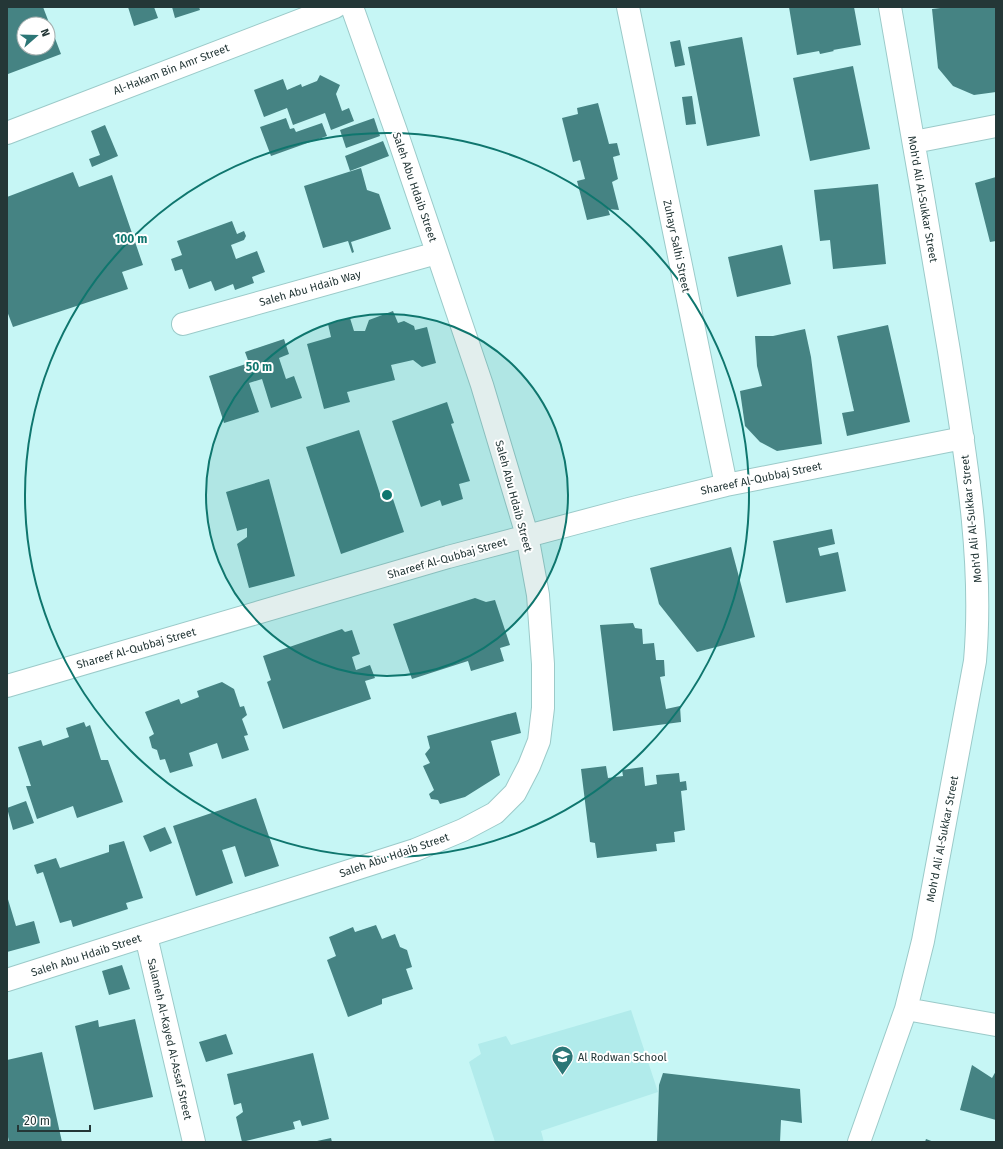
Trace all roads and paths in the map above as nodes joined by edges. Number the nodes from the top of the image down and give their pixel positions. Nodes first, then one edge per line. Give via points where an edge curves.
1 (335, 7) edge
2 (352, 7) edge
3 (628, 7) edge
4 (890, 7) edge
5 (996, 126) edge
6 (7, 133) edge
7 (914, 142) junction
8 (437, 253) junction
9 (183, 324) dead end
10 (963, 438) junction
11 (726, 484) junction
12 (527, 535) junction
13 (7, 686) edge
14 (146, 936) junction
15 (7, 980) edge
16 (906, 1009) junction
17 (996, 1025) edge
18 (194, 1142) edge
19 (859, 1142) edge

1 - 6 street, Al-Hakam Bin Amr Street
2 - 8 street, Saleh Abu Hdaib Street
3 - 11 street, Zuhayr Salhi Street
4 - 7 street, Moh'd Ali Al-Sukkar Street
5 - 7 street
7 - 10 street, Moh'd Ali Al-Sukkar Street
8 - 9 street, Saleh Abu Hdaib Way
8 - 12 street, Saleh Abu Hdaib Street via 482,385
10 - 11 street, Shareef Al-Qubbaj Street
10 - 16 street, Moh'd Ali Al-Sukkar Street via 976,542 978,626 975,661 923,941
11 - 12 street, Shareef Al-Qubbaj Street
12 - 13 street, Shareef Al-Qubbaj Street
12 - 14 street, Saleh Abu Hdaib Street via 538,595 543,708 539,741 515,793 495,814 415,850
14 - 15 street, Saleh Abu Hdaib Street
14 - 18 street, Salameh Al-Kayed Al-Assaf Street
16 - 17 street
16 - 19 street, Moh'd Ali Al-Sukkar Street

